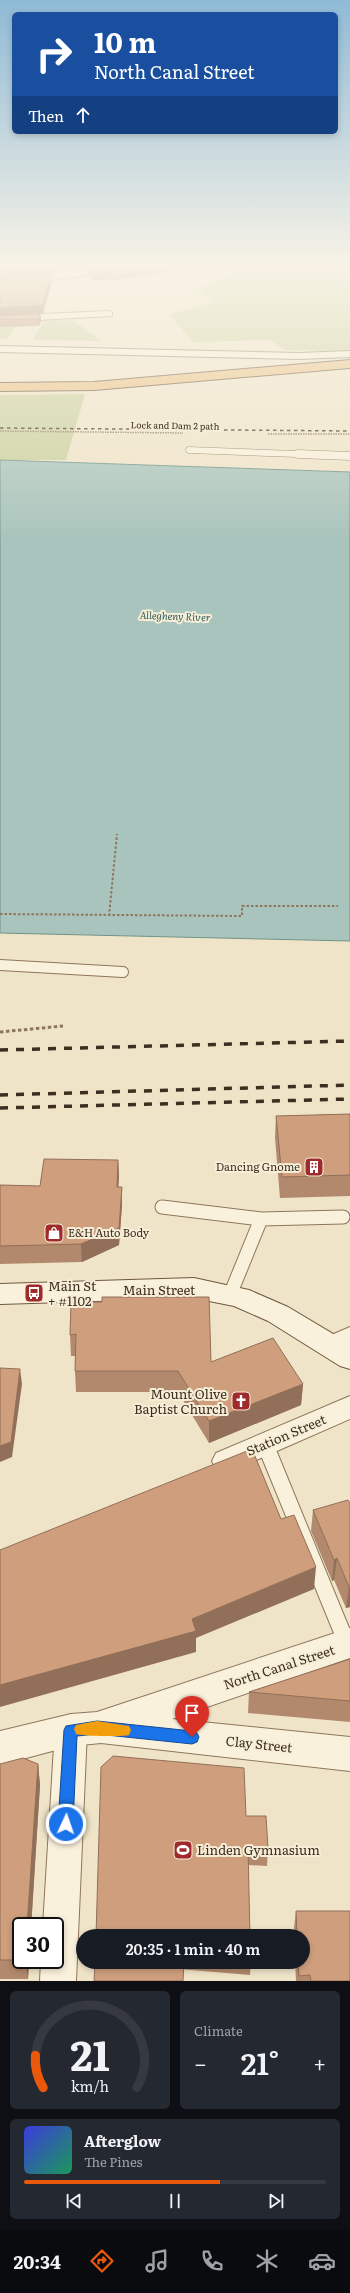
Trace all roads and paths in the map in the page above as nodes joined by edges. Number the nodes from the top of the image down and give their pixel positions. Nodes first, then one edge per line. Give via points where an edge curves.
1 (271, 355) edge
2 (313, 355) edge
3 (350, 364) edge
4 (0, 387) edge
5 (0, 431) edge
6 (187, 433) dead end
7 (266, 434) dead end
8 (350, 434) edge
9 (189, 450) dead end
10 (350, 456) edge
11 (117, 834) dead end
12 (338, 906) dead end
13 (0, 914) edge
14 (109, 916) junction
15 (0, 965) edge
16 (124, 972) dead end
17 (63, 1026) dead end
18 (0, 1032) edge
19 (162, 1207) dead end
20 (343, 1217) dead end
21 (261, 1219) junction
22 (0, 1294) edge
23 (230, 1295) junction
24 (344, 1347) edge
25 (350, 1407) edge
26 (265, 1444) junction
27 (199, 1472) edge
28 (348, 1644) edge
29 (84, 1729) junction
30 (0, 1748) edge
31 (350, 1754) edge
32 (58, 1981) edge

1 - 2 street
3 - 4 highway via 94,386
5 - 6 path, Lock and Dam 2 path
7 - 8 path
9 - 10 lane
11 - 14 path
12 - 14 path via 242,906 242,916
13 - 14 path
15 - 16 lane
17 - 18 path
19 - 21 lane
20 - 21 lane
21 - 23 lane
22 - 23 street, Main Street via 194,1288
23 - 24 street, Main Street via 278,1314
25 - 26 street, Station Street
26 - 27 street, Station Street
26 - 28 lane
28 - 29 street, North Canal Street
29 - 30 street, North Canal Street
29 - 31 street, Clay Street
29 - 32 street

